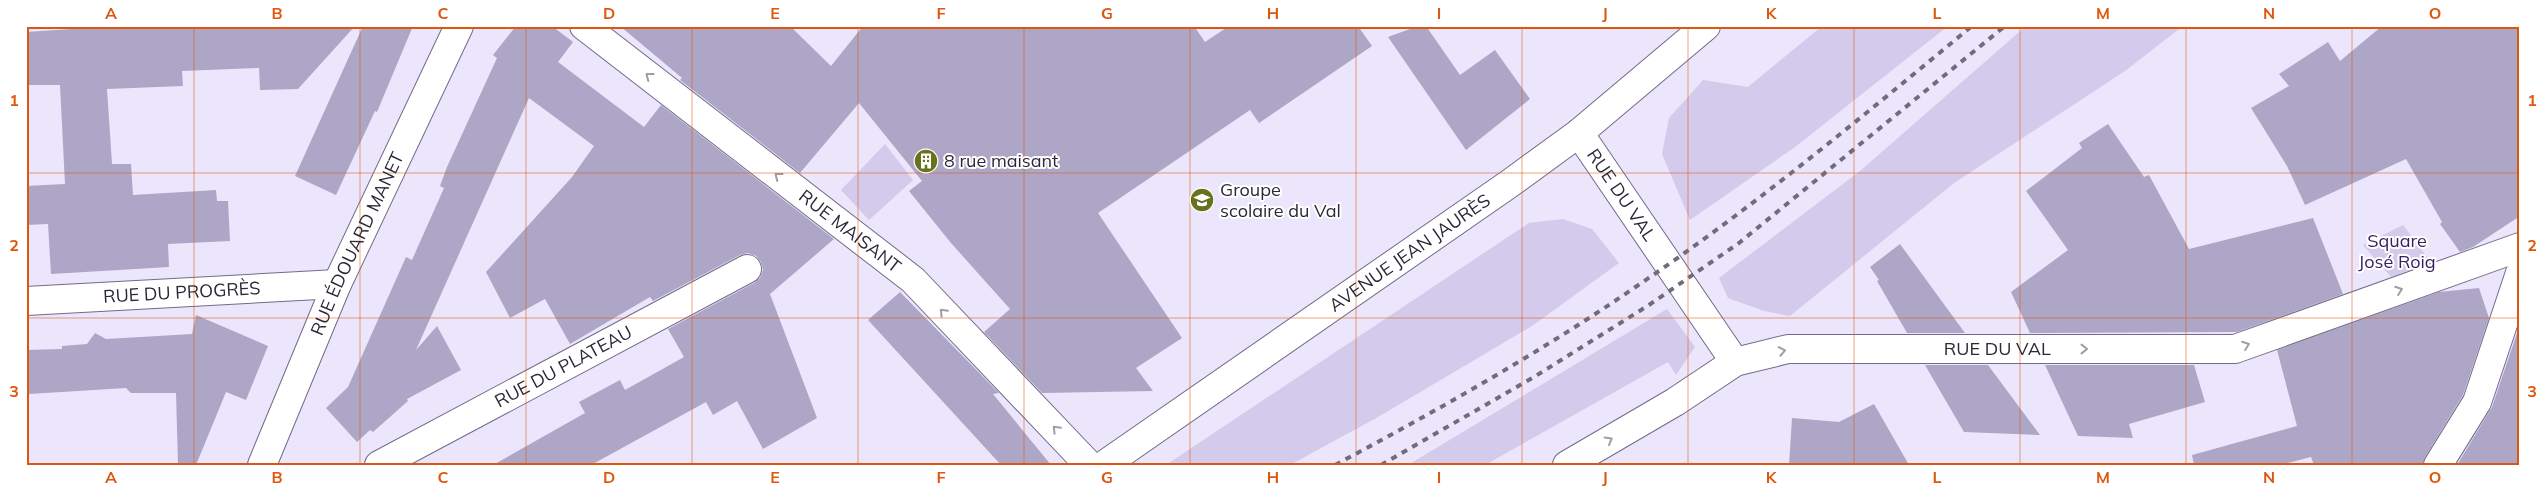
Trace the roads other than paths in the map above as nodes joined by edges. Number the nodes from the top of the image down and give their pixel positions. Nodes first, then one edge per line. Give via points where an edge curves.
1 (459, 26) edge
2 (584, 26) edge
3 (1706, 26) edge
4 (1579, 133) junction
5 (2520, 247) edge
6 (747, 269) dead end
7 (2520, 273) edge
8 (337, 284) junction
9 (26, 301) edge
10 (1734, 362) junction
11 (262, 465) edge
12 (379, 465) edge
13 (1089, 465) edge
14 (1104, 465) edge
15 (1567, 465) edge
16 (2438, 465) edge

1 - 8 street, RUE ÉDOUARD MANET
13 -> 2 street, RUE MAISANT via 913,280
3 - 4 street, AVENUE JEAN JAURÈS
4 - 10 street, RUE DU VAL
4 - 14 street, AVENUE JEAN JAURÈS
10 -> 5 street, RUE DU VAL via 1788,349 2236,349
6 - 12 street, RUE DU PLATEAU
7 - 16 street via 2477,402
8 - 9 street, RUE DU PROGRÈS
8 - 11 street, RUE ÉDOUARD MANET
15 -> 10 street via 1675,402

